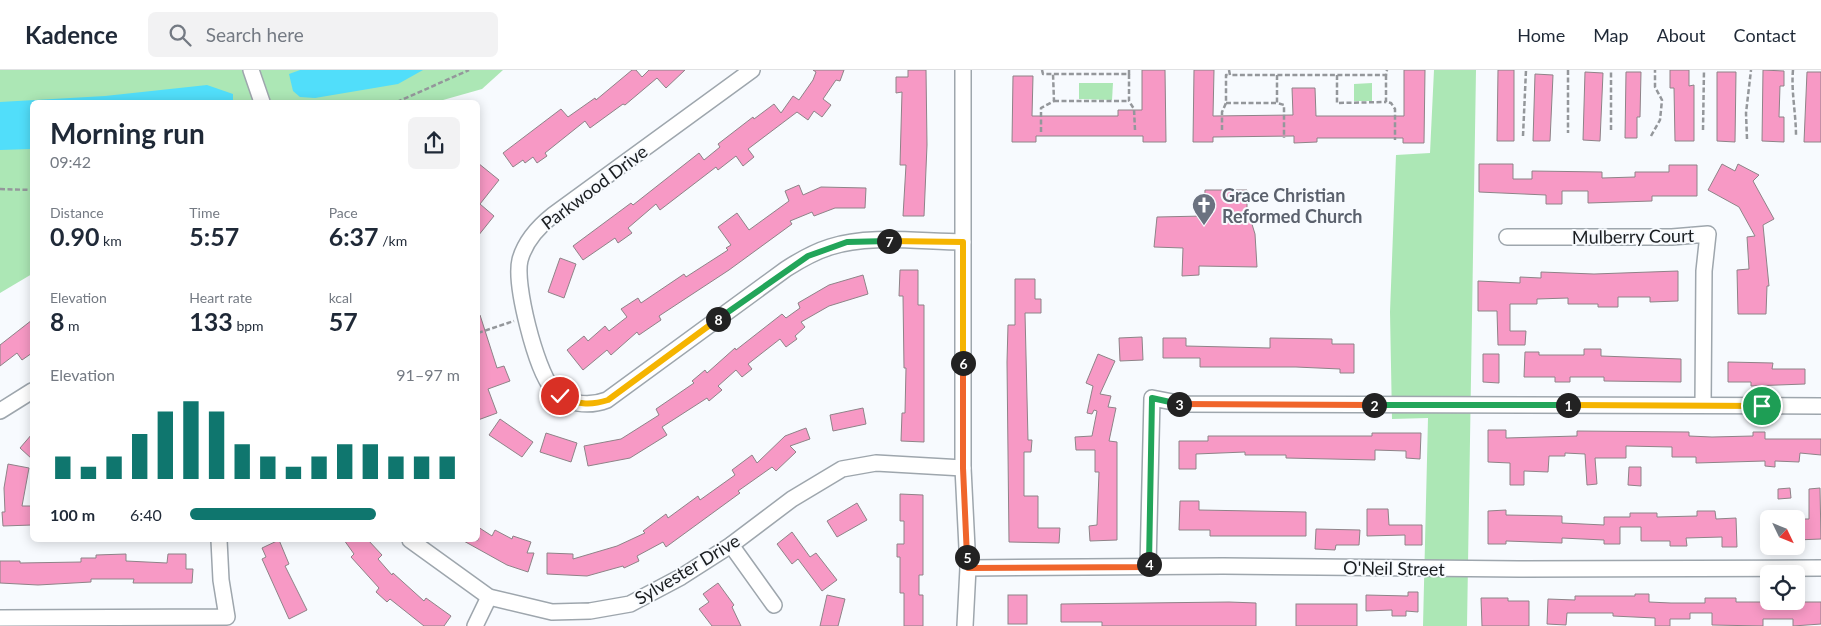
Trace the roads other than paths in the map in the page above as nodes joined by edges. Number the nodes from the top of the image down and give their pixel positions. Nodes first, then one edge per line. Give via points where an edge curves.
1 (251, 70) edge
2 (752, 70) edge
3 (963, 70) edge
4 (261, 100) edge
5 (1508, 237) dead end
6 (963, 242) junction
7 (30, 392) edge
8 (1703, 405) junction
9 (1821, 406) edge
10 (0, 411) edge
11 (963, 468) junction
12 (219, 542) edge
13 (413, 542) edge
14 (730, 545) junction
15 (1148, 567) junction
16 (968, 568) junction
17 (1821, 568) edge
18 (490, 597) junction
19 (774, 605) dead end
20 (0, 618) edge
21 (475, 626) edge
22 (966, 626) edge

1 - 4 street
2 - 6 street, Parkwood Drive via 543,223 527,242 520,262 519,283 526,318 538,359 552,389 560,396 579,404 608,400 808,256 829,247 863,240
3 - 6 street
5 - 8 street, Mulberry Court via 1708,234 1704,271
6 - 11 street
7 - 10 street
8 - 9 street
8 - 15 street via 1183,404 1152,398
11 - 14 street, Sylvester Drive via 876,463 842,469 792,499
11 - 16 street
12 - 20 street via 227,617
13 - 18 street, Sylvester Drive
14 - 18 street, Sylvester Drive via 681,577 630,604 590,611 552,612
14 - 19 street
15 - 16 street, O'Neil Street
15 - 17 street, O'Neil Street
16 - 22 street
18 - 21 street

